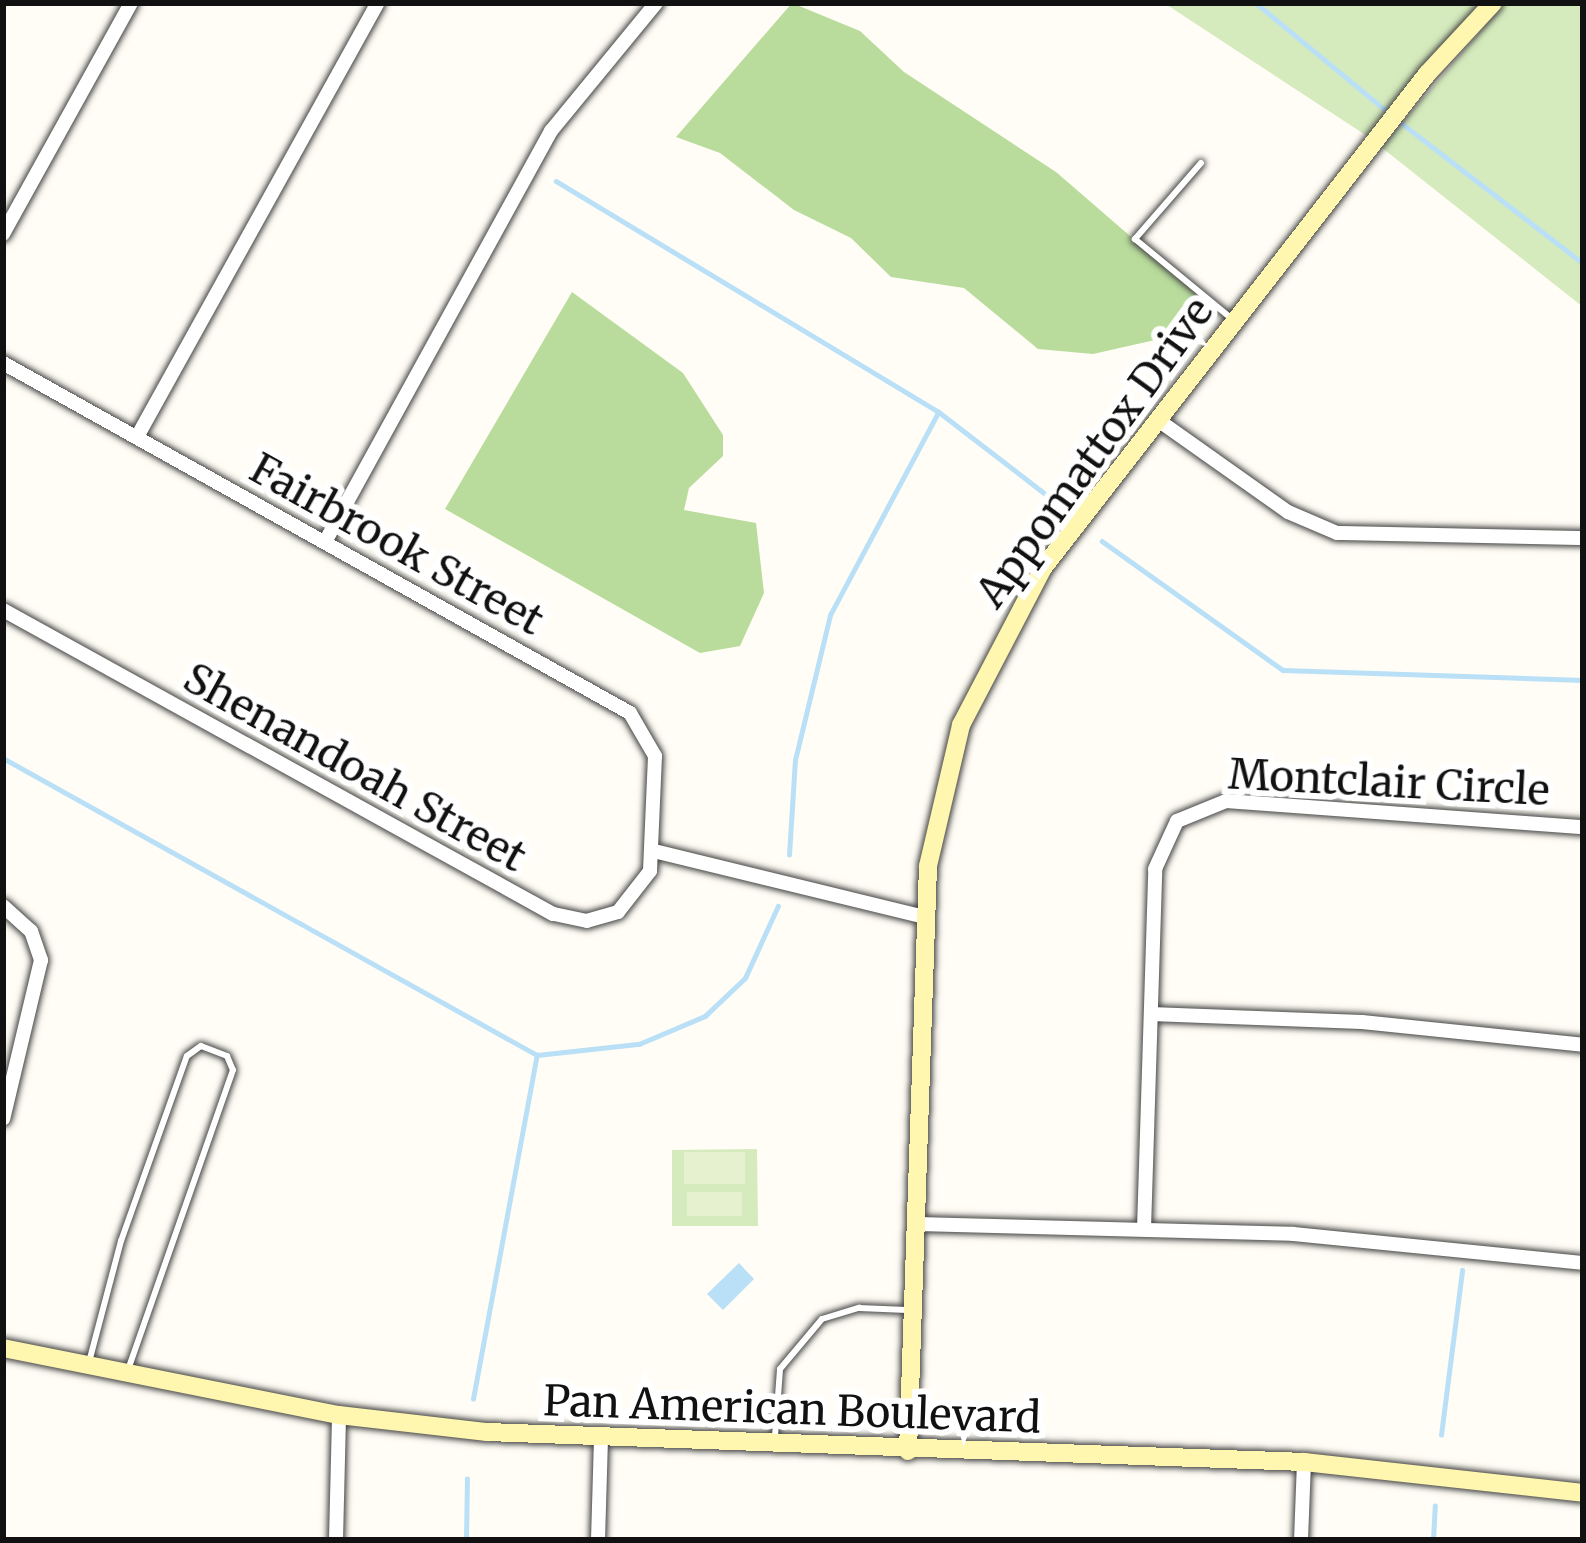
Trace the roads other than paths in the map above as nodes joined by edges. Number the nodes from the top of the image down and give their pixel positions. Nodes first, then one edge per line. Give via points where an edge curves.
1 (131, 3) edge
2 (378, 3) edge
3 (656, 3) edge
4 (1493, 3) edge
5 (1201, 163) dead end
6 (3, 234) edge
7 (1234, 321) junction
8 (3, 363) edge
9 (1158, 420) junction
10 (137, 437) junction
11 (1583, 538) edge
12 (325, 542) junction
13 (3, 610) edge
14 (1583, 827) edge
15 (654, 851) junction
16 (3, 905) edge
17 (925, 917) junction
18 (1151, 1014) junction
19 (1583, 1045) edge
20 (3, 1119) edge
21 (915, 1224) junction
22 (1144, 1229) junction
23 (1583, 1262) edge
24 (913, 1310) junction
25 (3, 1348) edge
26 (87, 1369) junction
27 (126, 1376) junction
28 (339, 1415) junction
29 (601, 1439) junction
30 (775, 1446) junction
31 (908, 1451) junction
32 (1304, 1462) junction
33 (1583, 1493) edge
34 (336, 1540) edge
35 (598, 1540) edge
36 (1300, 1540) edge

1 - 6 street
2 - 10 street
3 - 12 street via 551,131
4 - 7 street, Appomattox Drive via 1427,74
5 - 7 lane via 1135,239
7 - 9 street, Appomattox Drive
8 - 10 street, Fairbrook Street
9 - 11 street via 1288,512 1337,533
9 - 17 street, Appomattox Drive via 1043,568 988,663 941,790
10 - 12 street, Fairbrook Street
12 - 15 street, Fairbrook Street via 630,713 655,756
13 - 15 street, Shenandoah Street via 553,914 586,921 618,912 642,888
14 - 18 street, Montclair Circle via 1355,805 1226,801 1195,808 1169,830 1157,854
15 - 17 street
16 - 20 street via 31,931 41,960
17 - 21 street, Appomattox Drive
18 - 19 street via 1362,1022
18 - 22 street, Montclair Circle
21 - 22 street
21 - 24 street, Appomattox Drive
22 - 23 street via 1404,1241
24 - 30 lane via 859,1308 822,1319 780,1369
24 - 31 street, Appomattox Drive
25 - 26 street, Pan American Boulevard
26 - 27 street, Pan American Boulevard
26 - 27 lane via 121,1241 187,1056 201,1046 227,1056 233,1070
27 - 28 street, Pan American Boulevard
28 - 29 street, Pan American Boulevard
28 - 34 street
29 - 30 street, Pan American Boulevard
29 - 35 street
30 - 31 street, Pan American Boulevard
31 - 32 street, Pan American Boulevard
32 - 33 street, Pan American Boulevard
32 - 36 street

